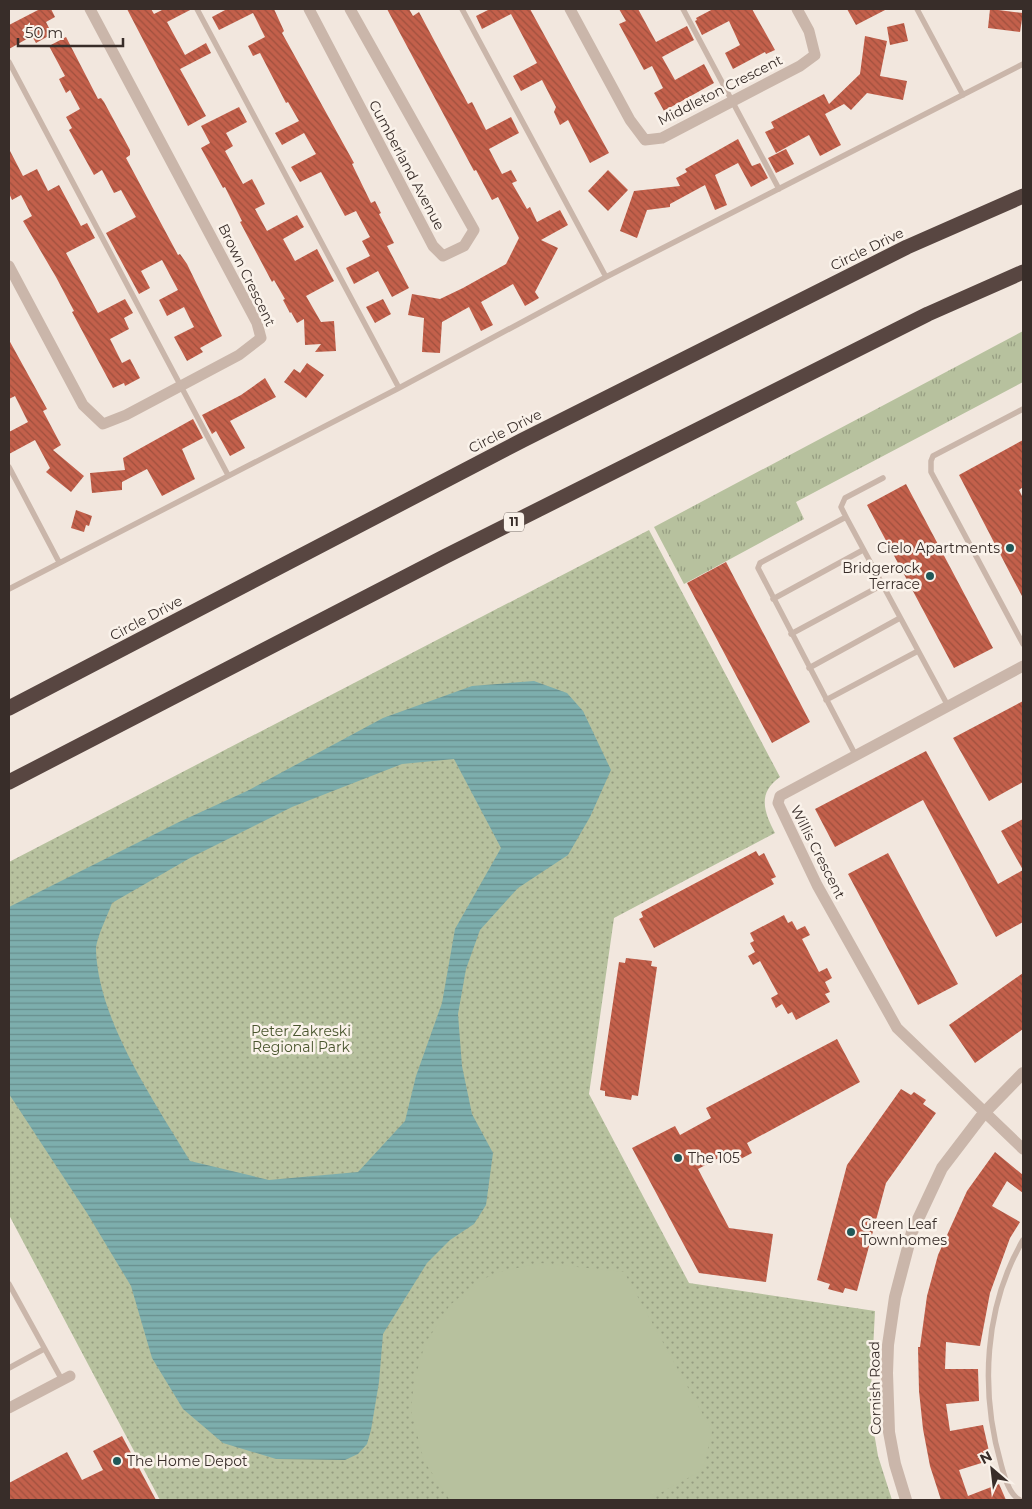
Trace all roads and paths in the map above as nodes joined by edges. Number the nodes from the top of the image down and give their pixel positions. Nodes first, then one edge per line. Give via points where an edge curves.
1 (90, 9) edge
2 (197, 9) edge
3 (308, 9) edge
4 (350, 9) edge
5 (462, 9) edge
6 (570, 9) edge
7 (683, 9) edge
8 (797, 9) edge
9 (917, 9) edge
10 (9, 62) edge
11 (1023, 64) edge
12 (963, 95) junction
13 (732, 101) junction
14 (779, 189) junction
15 (1023, 196) edge
16 (9, 266) edge
17 (1023, 272) edge
18 (606, 277) junction
19 (182, 385) junction
20 (399, 388) junction
21 (1023, 410) edge
22 (9, 467) edge
23 (228, 475) junction
24 (883, 478) dead end
25 (846, 517) junction
26 (863, 550) junction
27 (59, 562) junction
28 (882, 585) junction
29 (9, 589) edge
30 (773, 599) junction
31 (900, 618) junction
32 (791, 634) junction
33 (1023, 644) edge
34 (918, 651) junction
35 (1023, 666) edge
36 (809, 668) junction
37 (826, 700) junction
38 (948, 706) junction
39 (9, 708) edge
40 (856, 756) junction
41 (9, 782) edge
42 (1023, 1073) edge
43 (984, 1113) junction
44 (1023, 1149) edge
45 (1023, 1240) edge
46 (9, 1284) edge
47 (44, 1349) junction
48 (9, 1368) edge
49 (66, 1378) joint
50 (9, 1408) edge
51 (906, 1500) edge
52 (1020, 1500) edge

1 - 19 street, Brown Crescent via 257,323 261,338 246,351
2 - 20 lane
3 - 4 street, Cumberland Avenue via 433,246 443,256 464,246 474,230
5 - 18 lane
6 - 13 street, Middleton Crescent via 630,120 645,140 662,138
7 - 13 lane
8 - 13 street, Middleton Crescent via 815,55
9 - 12 lane
10 - 19 lane
11 - 12 lane
12 - 14 lane
13 - 14 lane
14 - 18 lane
15 - 39 highway, Circle Drive via 907,246
16 - 19 street, Brown Crescent via 83,405 103,424
17 - 41 highway, 11 via 919,318 446,556
18 - 20 lane
19 - 23 lane
20 - 23 lane
21 - 33 lane via 933,456 930,466
22 - 27 lane
23 - 27 lane
24 - 25 lane via 845,498 841,507
25 - 26 lane
25 - 30 lane via 760,563 758,571
26 - 28 lane
26 - 30 lane
27 - 29 lane
28 - 31 lane
28 - 32 lane
30 - 32 lane
31 - 34 lane
31 - 36 lane
32 - 36 lane
34 - 37 lane
34 - 38 lane
35 - 38 street, Willis Crescent
36 - 37 lane
37 - 40 lane
38 - 40 street, Willis Crescent
40 - 43 street, Willis Crescent via 780,796 781,812 817,886 897,1028
42 - 43 street, Cornish Road
43 - 44 street
43 - 51 street, Cornish Road via 942,1168 912,1232 895,1296 888,1345 889,1432
45 - 52 lane via 1010,1262 998,1303 989,1350 988,1389 998,1455 1009,1487
46 - 47 lane
47 - 48 lane
47 - 49 lane
49 - 50 street

